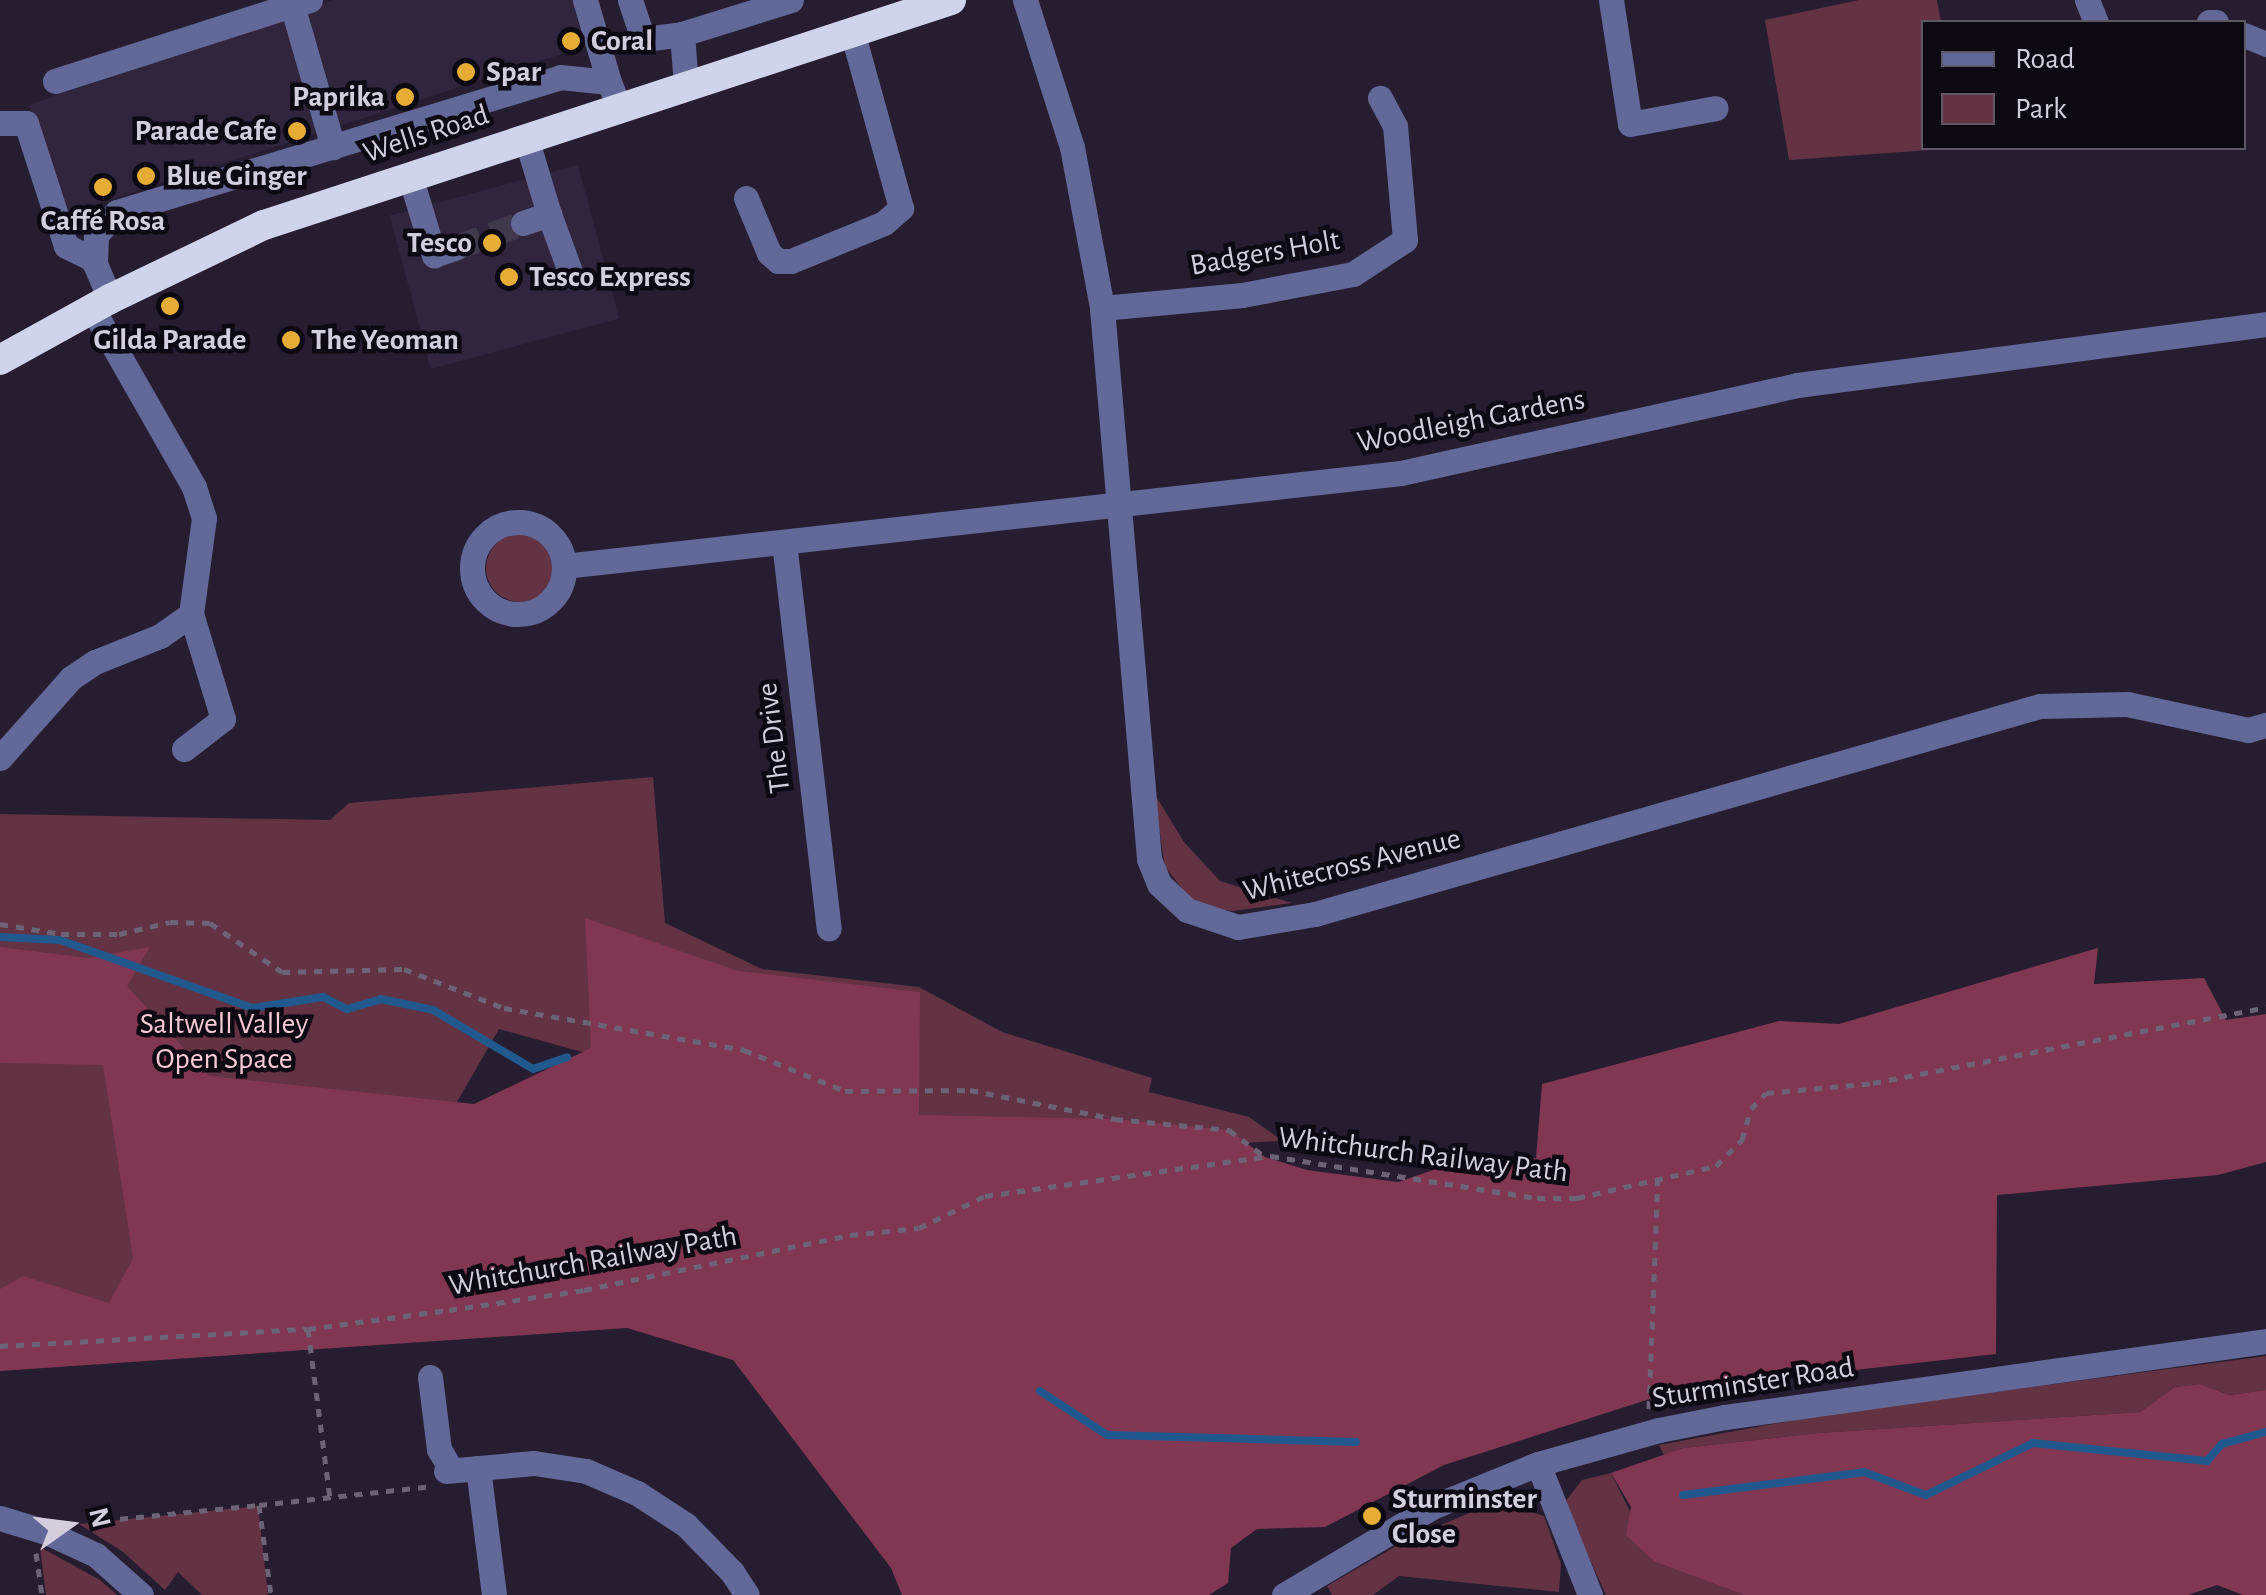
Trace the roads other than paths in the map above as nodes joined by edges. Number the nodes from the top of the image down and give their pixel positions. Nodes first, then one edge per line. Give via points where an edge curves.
1 (585, 0) edge
2 (630, 0) edge
3 (791, 0) edge
4 (951, 0) edge
5 (1025, 0) edge
6 (1611, 0) edge
7 (301, 3) edge
8 (852, 31) junction
9 (682, 34) junction
10 (56, 81) dead end
11 (686, 85) junction
12 (614, 94) junction
13 (1380, 98) dead end
14 (1716, 108) dead end
15 (0, 123) edge
16 (526, 138) junction
17 (333, 147) junction
18 (410, 176) junction
19 (746, 198) dead end
20 (549, 214) junction
21 (522, 223) tunnel mouth
22 (457, 247) dead end
23 (95, 260) junction
24 (572, 277) dead end
25 (101, 303) junction
26 (1102, 308) junction
27 (2266, 324) edge
28 (0, 360) edge
29 (1116, 502) junction
30 (784, 542) junction
31 (564, 566) dead end
32 (191, 614) junction
33 (2266, 725) edge
34 (184, 749) dead end
35 (0, 758) edge
36 (829, 928) dead end
37 (2266, 1341) edge
38 (430, 1377) dead end
39 (1538, 1464) junction
40 (478, 1468) junction
41 (0, 1518) edge
42 (1314, 1587) edge
43 (140, 1595) edge
44 (494, 1595) edge
45 (747, 1595) edge
46 (1284, 1595) edge
47 (1590, 1595) edge

1 - 12 street
2 - 9 street via 642,38
3 - 9 street
4 - 8 highway, Wells Road
5 - 26 street, Whitecross Avenue via 1072,146
6 - 14 street via 1630,124
7 - 10 street
7 - 17 street
8 - 11 highway, Wells Road
8 - 19 street via 901,208 884,223 778,261
9 - 11 street
11 - 12 highway, Wells Road
12 - 16 highway, Wells Road
12 - 17 street via 560,76
13 - 26 street, Badgers Holt via 1394,126 1404,240 1353,274 1242,295
15 - 23 street via 26,123 66,246
16 - 18 highway, Wells Road
16 - 20 street
17 - 23 street via 116,212 96,235
18 - 22 street via 434,255
18 - 25 highway, Wells Road via 264,226
20 - 21 street
20 - 24 street
23 - 25 street
25 - 28 highway, Wells Road
25 - 32 street via 204,518
26 - 29 street, Whitecross Avenue
27 - 29 street, Woodleigh Gardens via 1796,384 1401,473
29 - 30 street, Woodleigh Gardens
29 - 33 street, Whitecross Avenue via 1149,859 1159,884 1187,910 1238,927 1315,914 2040,706 2127,704 2248,730
30 - 31 street, Woodleigh Gardens
30 - 36 street, The Drive
32 - 34 street via 223,718
32 - 35 street via 72,678
37 - 39 street, Sturminster Road via 1725,1417
38 - 40 street via 448,1470
39 - 42 street, Sturminster Road via 1432,1507
39 - 47 street
40 - 44 street
40 - 45 street via 534,1462 586,1472 637,1493 686,1525
41 - 43 street via 96,1555
42 - 46 street, Sturminster Road

